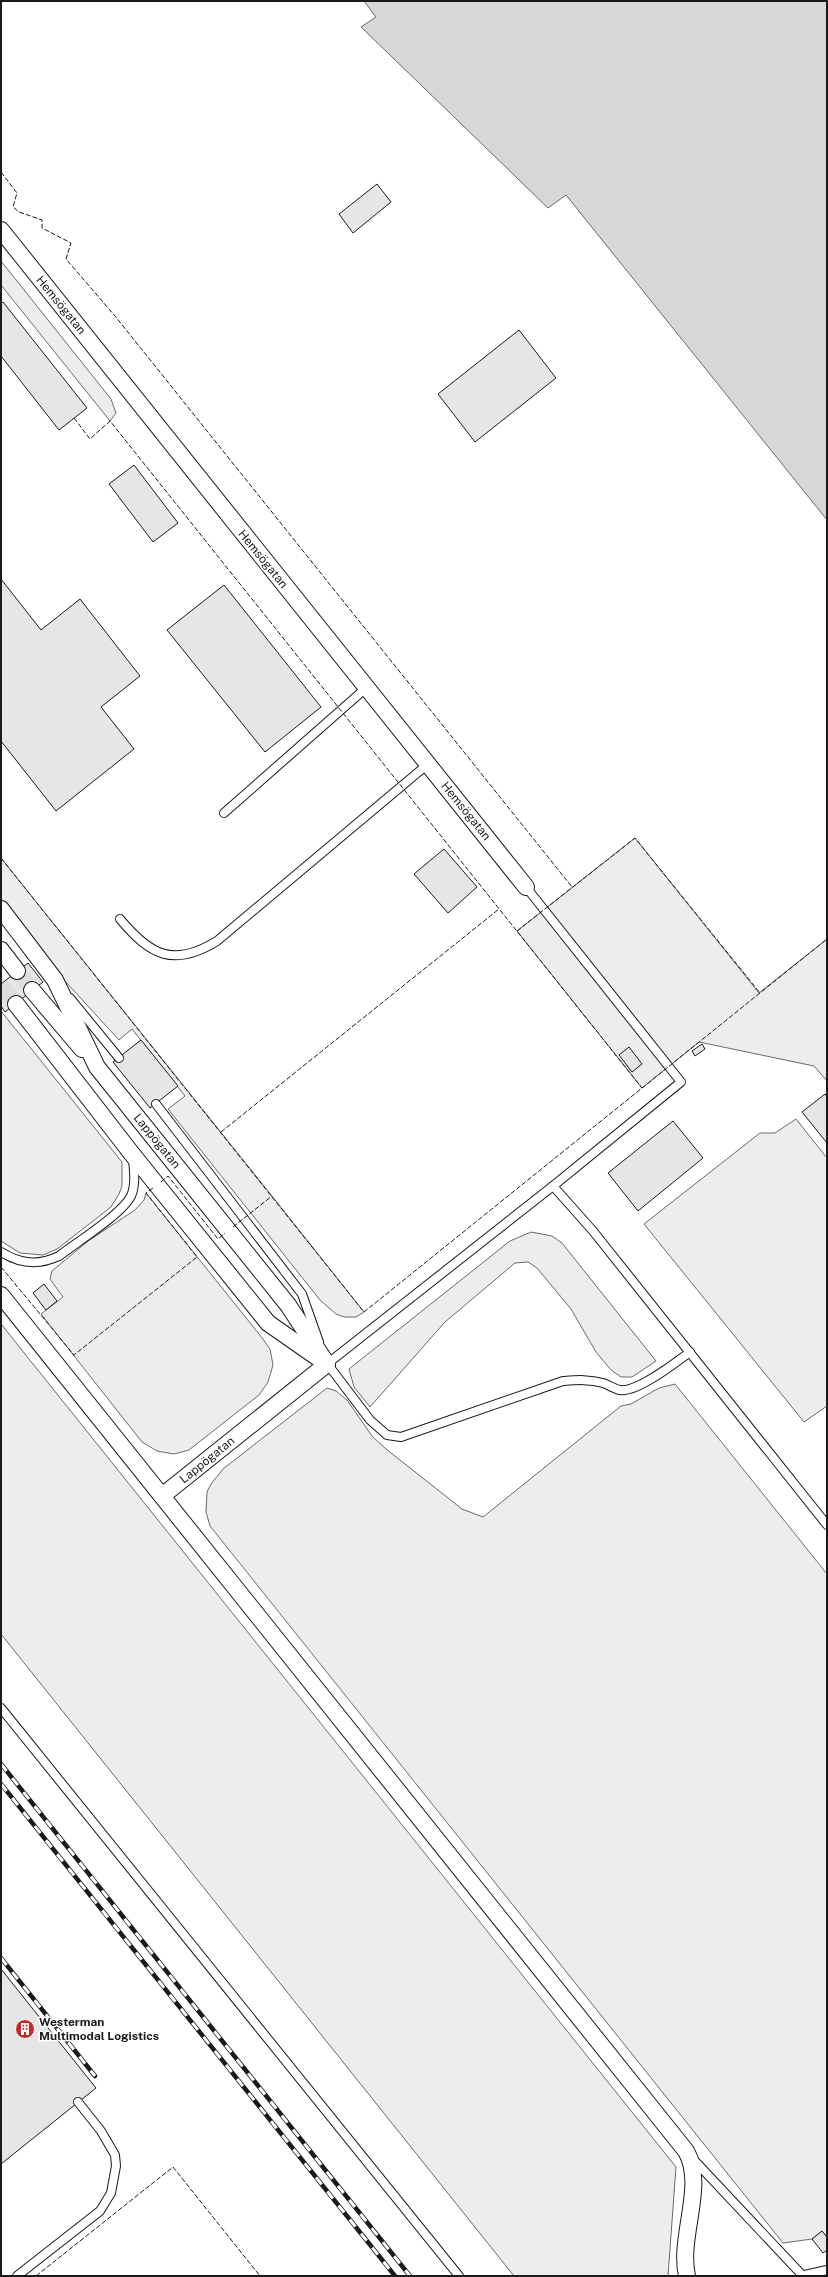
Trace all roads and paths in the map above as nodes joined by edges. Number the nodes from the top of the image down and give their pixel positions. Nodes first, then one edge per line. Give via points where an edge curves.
1 (1, 230) edge
2 (366, 688) junction
3 (428, 764) junction
4 (224, 813) dead end
5 (526, 887) joint
6 (1, 909) edge
7 (120, 919) dead end
8 (1, 950) edge
9 (17, 971) tunnel mouth
10 (55, 980) junction
11 (32, 990) tunnel mouth
12 (16, 1004) tunnel mouth
13 (119, 1058) dead end
14 (97, 1067) junction
15 (156, 1104) dead end
16 (132, 1154) junction
17 (553, 1186) junction
18 (1, 1252) edge
19 (1, 1294) edge
20 (690, 1352) junction
21 (327, 1364) junction
22 (162, 1496) junction
23 (827, 1524) edge
24 (1, 1708) edge
25 (78, 2102) dead end
26 (686, 2151) junction
27 (827, 2270) edge
28 (18, 2276) edge
29 (459, 2276) edge
30 (687, 2276) edge
31 (801, 2276) edge

1 - 2 street, Hemsögatan
2 - 3 street, Hemsögatan
2 - 4 lane
3 - 5 street, Hemsögatan
3 - 7 lane via 203,950 182,955 167,955 149,948 137,939
5 - 17 lane via 681,1082
6 - 10 street, Lappögatan
8 - 9 street
10 - 13 lane
10 - 14 street, Lappögatan
11 - 14 street
12 - 16 street
14 - 21 street, Lappögatan via 288,1306
15 - 21 lane via 302,1294
16 - 18 lane via 133,1189 127,1202 59,1256 31,1264
16 - 21 street via 268,1323
17 - 20 lane
17 - 21 lane
19 - 22 street
20 - 21 lane via 641,1385 621,1390 583,1379 563,1381 401,1437 386,1435 370,1420
20 - 23 lane
21 - 22 street, Lappögatan
22 - 26 street
24 - 29 lane
25 - 28 lane via 115,2154 116,2166 111,2193 100,2210
26 - 30 street via 691,2160 693,2175 684,2255
26 - 31 lane
27 - 31 lane

